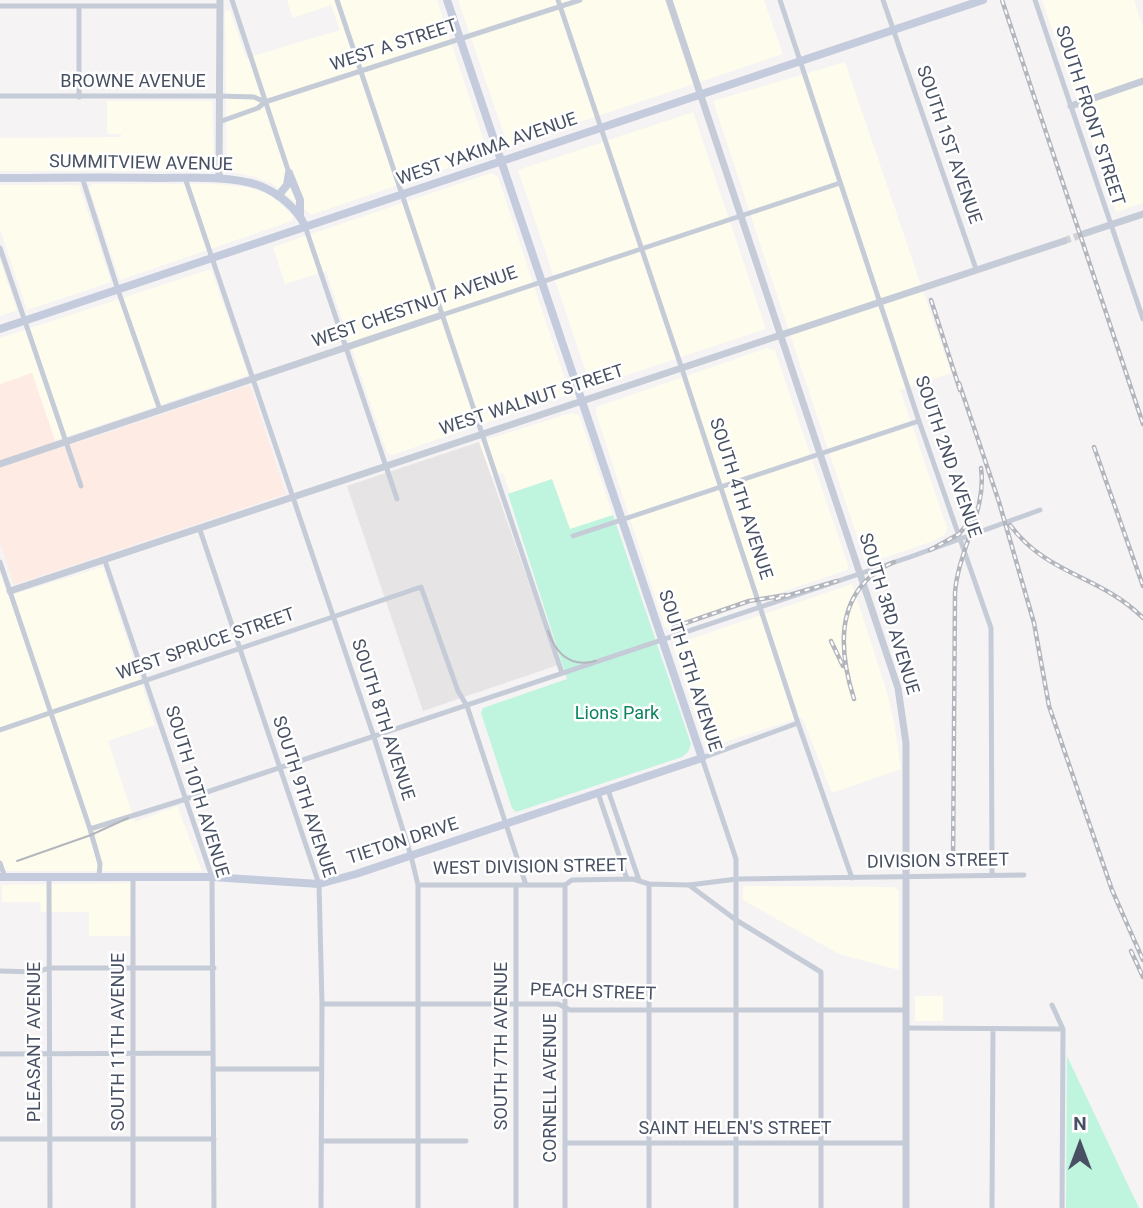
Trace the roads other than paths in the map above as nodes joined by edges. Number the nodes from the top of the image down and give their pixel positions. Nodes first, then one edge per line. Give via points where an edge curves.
1 (232, 0) edge
2 (337, 0) edge
3 (447, 0) edge
4 (580, 0) edge
5 (669, 0) edge
6 (780, 0) edge
7 (883, 0) edge
8 (983, 0) edge
9 (1035, 0) edge
10 (99, 3) edge
11 (220, 3) edge
12 (559, 3) edge
13 (0, 6) edge
14 (79, 6) junction
15 (893, 30) junction
16 (460, 39) junction
17 (799, 61) junction
18 (360, 72) junction
19 (1143, 81) edge
20 (700, 95) junction
21 (0, 96) edge
22 (219, 96) junction
23 (79, 97) junction
24 (265, 102) junction
25 (1071, 106) junction
26 (219, 122) junction
27 (601, 128) junction
28 (502, 162) junction
29 (289, 173) junction
30 (82, 177) junction
31 (0, 178) edge
32 (185, 178) junction
33 (219, 179) junction
34 (840, 183) junction
35 (402, 195) junction
36 (278, 196) junction
37 (300, 214) junction
38 (1143, 214) edge
39 (742, 216) junction
40 (1110, 225) junction
41 (305, 226) junction
42 (1083, 234) tunnel mouth
43 (1064, 241) tunnel mouth
44 (0, 248) edge
45 (641, 248) junction
46 (212, 258) junction
47 (976, 269) junction
48 (542, 281) junction
49 (118, 290) junction
50 (880, 302) junction
51 (442, 315) junction
52 (1143, 319) edge
53 (25, 321) junction
54 (0, 329) edge
55 (780, 334) junction
56 (347, 348) junction
57 (682, 369) junction
58 (253, 379) junction
59 (583, 402) junction
60 (160, 410) junction
61 (919, 421) junction
62 (482, 434) junction
63 (66, 442) junction
64 (820, 454) junction
65 (0, 464) edge
66 (386, 467) junction
67 (81, 485) dead end
68 (722, 487) junction
69 (293, 498) junction
70 (397, 499) dead end
71 (1040, 510) dead end
72 (622, 520) junction
73 (200, 530) junction
74 (573, 536) dead end
75 (961, 539) junction
76 (106, 561) junction
77 (0, 562) edge
78 (860, 574) junction
79 (10, 592) junction
80 (761, 607) junction
81 (333, 617) junction
82 (662, 640) junction
83 (239, 649) junction
84 (562, 673) junction
85 (145, 680) junction
86 (467, 706) junction
87 (51, 712) junction
88 (798, 723) junction
89 (0, 730) edge
90 (374, 737) junction
91 (702, 758) junction
92 (279, 768) junction
93 (608, 790) junction
94 (598, 793) junction
95 (186, 799) junction
96 (506, 824) junction
97 (90, 829) junction
98 (411, 856) junction
99 (0, 863) edge
100 (992, 874) junction
101 (1024, 875) dead end
102 (132, 876) junction
103 (2, 877) edge
104 (49, 877) junction
105 (99, 877) junction
106 (212, 877) junction
107 (852, 878) junction
108 (907, 878) junction
109 (626, 879) junction
110 (737, 879) junction
111 (639, 880) junction
112 (319, 884) junction
113 (418, 884) junction
114 (649, 884) junction
115 (516, 885) junction
116 (526, 885) junction
117 (565, 885) junction
118 (689, 885) junction
119 (736, 920) junction
120 (49, 968) junction
121 (133, 968) junction
122 (214, 968) junction
123 (0, 971) edge
124 (322, 1004) junction
125 (517, 1004) junction
126 (418, 1005) junction
127 (1052, 1005) dead end
128 (565, 1006) junction
129 (649, 1009) junction
130 (735, 1009) junction
131 (821, 1009) junction
132 (906, 1010) junction
133 (905, 1028) junction
134 (993, 1029) junction
135 (1063, 1029) junction
136 (132, 1053) junction
137 (213, 1053) junction
138 (0, 1054) edge
139 (48, 1054) junction
140 (213, 1069) junction
141 (321, 1069) junction
142 (0, 1139) edge
143 (49, 1139) junction
144 (132, 1139) junction
145 (214, 1139) junction
146 (418, 1140) junction
147 (321, 1141) junction
148 (466, 1141) dead end
149 (649, 1142) junction
150 (736, 1142) junction
151 (565, 1143) junction
152 (821, 1143) junction
153 (906, 1143) junction
154 (50, 1208) edge
155 (133, 1208) edge
156 (214, 1208) edge
157 (321, 1208) edge
158 (418, 1208) edge
159 (516, 1208) edge
160 (565, 1208) edge
161 (649, 1208) edge
162 (736, 1208) edge
163 (821, 1208) edge
164 (906, 1208) edge
165 (992, 1208) edge
166 (1062, 1208) edge

1 - 24 street
2 - 18 street
3 - 16 main road, SOUTH 5TH AVENUE
4 - 12 street, WEST A STREET
5 - 20 street, SOUTH 3RD AVENUE
6 - 17 street, SOUTH 2ND AVENUE
7 - 15 street, SOUTH 1ST AVENUE
8 - 15 main road, WEST YAKIMA AVENUE
9 - 25 street, SOUTH FRONT STREET
10 - 11 street
10 - 14 street
11 - 22 street
12 - 16 street, WEST A STREET
12 - 27 street, SOUTH 4TH AVENUE
13 - 14 street
14 - 23 street
15 - 17 main road, WEST YAKIMA AVENUE
15 - 47 street, SOUTH 1ST AVENUE
16 - 18 street, WEST A STREET
16 - 28 main road, SOUTH 5TH AVENUE
17 - 20 main road, WEST YAKIMA AVENUE
17 - 34 street, SOUTH 2ND AVENUE
18 - 24 street, WEST A STREET
18 - 35 street
19 - 25 street
20 - 27 main road, WEST YAKIMA AVENUE
20 - 39 street, SOUTH 3RD AVENUE
21 - 23 street, BROWNE AVENUE
22 - 23 street, BROWNE AVENUE
22 - 24 street, BROWNE AVENUE via 254,97
22 - 26 street
24 - 26 street, WEST A STREET
24 - 29 street
25 - 40 street, SOUTH FRONT STREET
26 - 33 street
27 - 28 main road, WEST YAKIMA AVENUE
27 - 45 street, SOUTH 4TH AVENUE
28 - 35 main road, WEST YAKIMA AVENUE
28 - 48 main road, SOUTH 5TH AVENUE
29 - 36 main road
29 - 37 main road via 300,200
30 - 31 main road, SUMMITVIEW AVENUE
30 - 32 main road, SUMMITVIEW AVENUE
30 - 49 street
32 - 33 main road, SUMMITVIEW AVENUE
32 - 46 street, SOUTH 8TH AVENUE
33 - 36 main road, SUMMITVIEW AVENUE via 255,184
34 - 39 street, WEST CHESTNUT AVENUE
34 - 50 street, SOUTH 2ND AVENUE
35 - 41 main road, WEST YAKIMA AVENUE
35 - 51 street
36 - 37 main road, SUMMITVIEW AVENUE
37 - 41 main road, SUMMITVIEW AVENUE
38 - 40 street
39 - 45 street, WEST CHESTNUT AVENUE
39 - 55 street, SOUTH 3RD AVENUE
40 - 42 street
40 - 52 street, SOUTH FRONT STREET
41 - 46 main road, WEST YAKIMA AVENUE
41 - 56 street
43 - 47 street, WEST WALNUT STREET
44 - 53 street
45 - 48 street, WEST CHESTNUT AVENUE
45 - 57 street, SOUTH 4TH AVENUE
46 - 49 main road, WEST YAKIMA AVENUE
46 - 58 street, SOUTH 8TH AVENUE
47 - 50 street, WEST WALNUT STREET
48 - 51 street, WEST CHESTNUT AVENUE
48 - 59 main road, SOUTH 5TH AVENUE
49 - 53 main road, WEST YAKIMA AVENUE
49 - 60 street
50 - 55 street, WEST WALNUT STREET
50 - 61 street, SOUTH 2ND AVENUE
51 - 56 street, WEST CHESTNUT AVENUE
51 - 62 street
53 - 54 main road, WEST YAKIMA AVENUE
53 - 63 street
55 - 57 street, WEST WALNUT STREET
55 - 64 street, SOUTH 3RD AVENUE
56 - 58 street, WEST CHESTNUT AVENUE
56 - 66 street
57 - 59 street, WEST WALNUT STREET
57 - 68 street, SOUTH 4TH AVENUE
58 - 60 street, WEST CHESTNUT AVENUE
58 - 69 street, SOUTH 8TH AVENUE
59 - 62 street, WEST WALNUT STREET
59 - 72 main road, SOUTH 5TH AVENUE
60 - 63 street, WEST CHESTNUT AVENUE
61 - 64 street
61 - 75 street, SOUTH 2ND AVENUE
62 - 66 street, WEST WALNUT STREET
62 - 84 street
63 - 65 street, WEST CHESTNUT AVENUE
63 - 67 street
64 - 68 street
64 - 78 street, SOUTH 3RD AVENUE
66 - 69 street, WEST WALNUT STREET
66 - 70 street
68 - 72 street
68 - 80 street, SOUTH 4TH AVENUE
69 - 73 street, WEST WALNUT STREET
69 - 81 street, SOUTH 8TH AVENUE
71 - 75 street
72 - 74 street
72 - 82 main road, SOUTH 5TH AVENUE
73 - 76 street, WEST WALNUT STREET
73 - 83 street, SOUTH 9TH AVENUE
75 - 78 street
75 - 100 street, SOUTH 2ND AVENUE via 993,635
76 - 79 street, WEST WALNUT STREET
76 - 85 street, SOUTH 10TH AVENUE
77 - 79 street
78 - 80 street
78 - 108 street, SOUTH 3RD AVENUE via 903,716
79 - 87 street
80 - 82 street
80 - 88 street, SOUTH 4TH AVENUE
81 - 83 street, WEST SPRUCE STREET
81 - 86 street, WEST SPRUCE STREET via 421,587
81 - 90 street, SOUTH 8TH AVENUE
82 - 84 street
82 - 91 main road, SOUTH 5TH AVENUE
83 - 85 street, WEST SPRUCE STREET
83 - 92 street, SOUTH 9TH AVENUE
84 - 86 street
85 - 87 street, WEST SPRUCE STREET
85 - 95 street, SOUTH 10TH AVENUE
86 - 90 street
86 - 96 street
87 - 89 street, WEST SPRUCE STREET
87 - 97 street
88 - 91 street, TIETON DRIVE
88 - 107 street, SOUTH 4TH AVENUE
90 - 92 street
90 - 98 street, SOUTH 8TH AVENUE
91 - 93 main road, TIETON DRIVE
91 - 110 street, SOUTH 5TH AVENUE via 736,859
92 - 95 street
92 - 112 street, SOUTH 9TH AVENUE
93 - 94 main road, TIETON DRIVE
93 - 111 street
94 - 96 main road, TIETON DRIVE
94 - 109 street
95 - 97 street
95 - 106 street, SOUTH 10TH AVENUE
96 - 98 main road, TIETON DRIVE
96 - 116 street
97 - 105 street
98 - 112 main road, TIETON DRIVE
98 - 113 street, SOUTH 8TH AVENUE
99 - 103 street
100 - 101 street, DIVISION STREET
100 - 108 street, DIVISION STREET
102 - 105 main road, TIETON DRIVE
102 - 106 main road, TIETON DRIVE
102 - 121 street, SOUTH 11TH AVENUE
103 - 104 main road, TIETON DRIVE
104 - 105 main road, TIETON DRIVE
104 - 120 street, PLEASANT AVENUE
106 - 112 main road, TIETON DRIVE
106 - 122 street, SOUTH 10TH AVENUE
107 - 108 street, DIVISION STREET
107 - 110 street, WEST DIVISION STREET
108 - 132 street, SOUTH 3RD AVENUE
109 - 111 street, WEST DIVISION STREET
109 - 117 street, WEST DIVISION STREET via 572,880
110 - 118 street, WEST DIVISION STREET
110 - 119 street, SOUTH 5TH AVENUE
111 - 114 street, WEST DIVISION STREET
112 - 124 street, SOUTH 9TH AVENUE
113 - 115 street, WEST DIVISION STREET
113 - 126 street, SOUTH 8TH AVENUE
114 - 118 street, WEST DIVISION STREET
114 - 129 street
115 - 116 street, WEST DIVISION STREET
115 - 125 street, SOUTH 7TH AVENUE
116 - 117 street, WEST DIVISION STREET
117 - 128 street, CORNELL AVENUE
118 - 119 street
119 - 130 street, SOUTH 5TH AVENUE
119 - 131 street via 821,972
120 - 121 street
120 - 123 street
120 - 139 street, PLEASANT AVENUE
121 - 122 street
121 - 136 street, SOUTH 11TH AVENUE
122 - 137 street, SOUTH 10TH AVENUE
124 - 126 street, PEACH STREET
124 - 141 street, SOUTH 9TH AVENUE
125 - 126 street, PEACH STREET
125 - 128 street, PEACH STREET
125 - 159 street, SOUTH 7TH AVENUE
126 - 146 street, SOUTH 8TH AVENUE
127 - 135 street
128 - 129 street, PEACH STREET via 570,1010
128 - 151 street, CORNELL AVENUE
129 - 130 street, PEACH STREET
129 - 149 street
130 - 131 street, PEACH STREET
130 - 150 street, SOUTH 5TH AVENUE
131 - 132 street, PEACH STREET
131 - 152 street
132 - 133 street, SOUTH 3RD AVENUE
133 - 134 street
133 - 153 street, SOUTH 3RD AVENUE
134 - 135 street
134 - 165 street
135 - 166 street
136 - 137 street
136 - 139 street
136 - 144 street, SOUTH 11TH AVENUE
137 - 140 street, SOUTH 10TH AVENUE
138 - 139 street
139 - 143 street, PLEASANT AVENUE
140 - 141 street
140 - 145 street, SOUTH 10TH AVENUE
141 - 147 street, SOUTH 9TH AVENUE
142 - 143 street
143 - 144 street
143 - 154 street, PLEASANT AVENUE
144 - 145 street
144 - 155 street, SOUTH 11TH AVENUE
145 - 156 street, SOUTH 10TH AVENUE
146 - 147 street
146 - 148 street
146 - 158 street, SOUTH 8TH AVENUE
147 - 157 street, SOUTH 9TH AVENUE
149 - 150 street, SAINT HELEN'S STREET
149 - 151 street, SAINT HELEN'S STREET
149 - 161 street
150 - 152 street, SAINT HELEN'S STREET
150 - 162 street, SOUTH 5TH AVENUE
151 - 160 street, CORNELL AVENUE
152 - 153 street, SAINT HELEN'S STREET
152 - 163 street
153 - 164 street, SOUTH 3RD AVENUE

